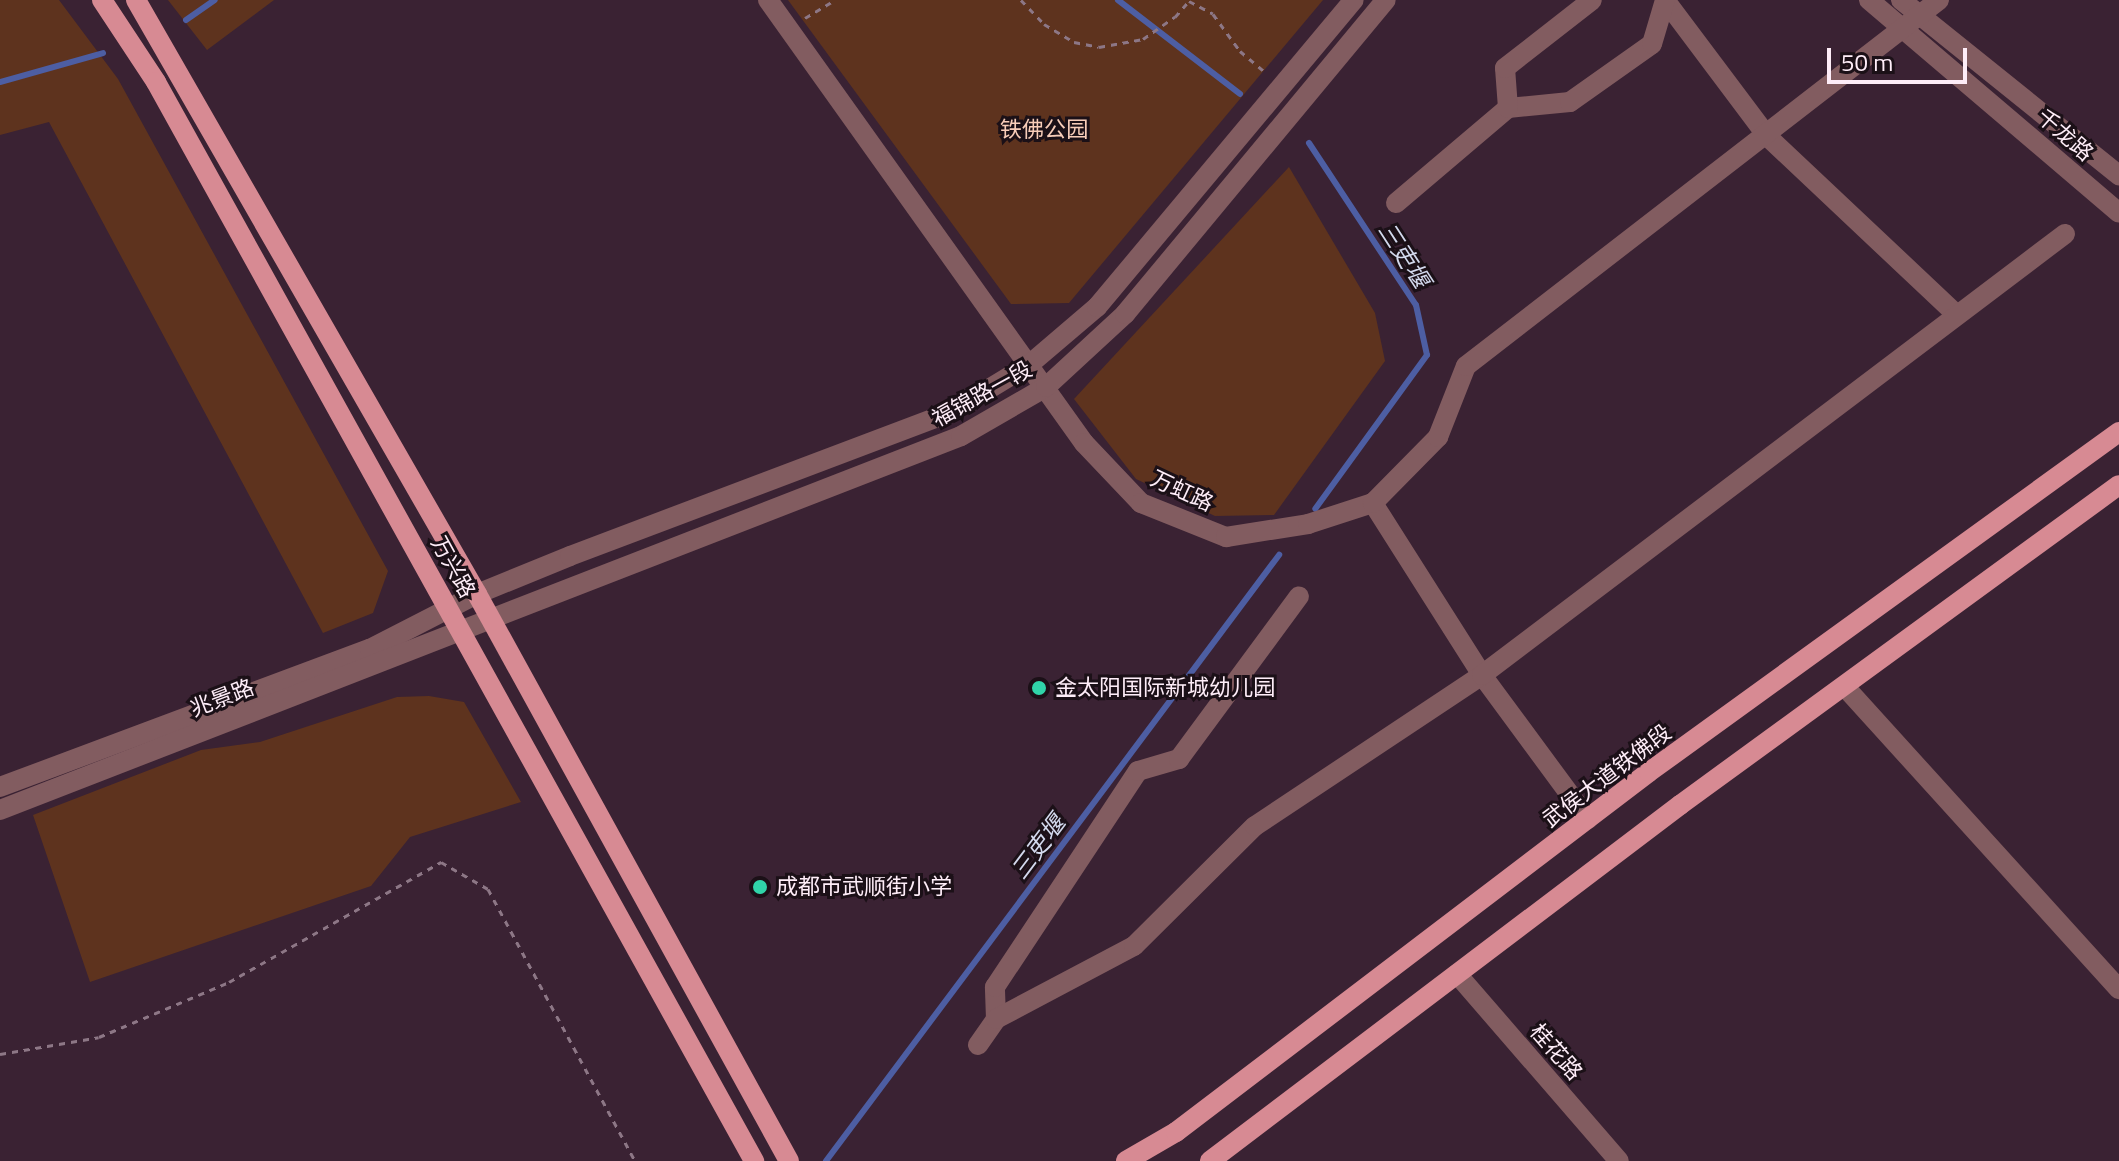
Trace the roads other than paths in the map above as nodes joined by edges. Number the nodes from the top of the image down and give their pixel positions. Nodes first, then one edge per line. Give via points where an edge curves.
1 (102, 0) edge
2 (136, 0) edge
3 (768, 0) edge
4 (1354, 0) edge
5 (1386, 0) edge
6 (1592, 0) edge
7 (1665, 0) edge
8 (1869, 0) edge
9 (1901, 0) edge
10 (1939, 0) edge
11 (1914, 24) junction
12 (1508, 108) junction
13 (1767, 136) junction
14 (2119, 175) edge
15 (1396, 203) dead end
16 (2119, 213) edge
17 (2065, 234) dead end
18 (1957, 315) junction
19 (1030, 364) junction
20 (1046, 387) junction
21 (2119, 432) edge
22 (2119, 485) edge
23 (1373, 503) junction
24 (477, 594) junction
25 (1299, 596) dead end
26 (450, 611) junction
27 (490, 620) junction
28 (461, 633) junction
29 (1482, 675) junction
30 (1845, 687) junction
31 (0, 787) edge
32 (0, 810) edge
33 (1588, 819) junction
34 (1457, 974) junction
35 (2119, 989) edge
36 (996, 1019) junction
37 (978, 1045) dead end
38 (754, 1161) edge
39 (789, 1161) edge
40 (1126, 1161) edge
41 (1210, 1161) edge
42 (1619, 1161) edge

1 - 26 main road, 万兴路 via 156,82
2 - 24 main road
3 - 19 street, 万虹路
4 - 19 street, 福锦路一段 via 1097,307
5 - 20 street, 福锦路一段 via 1125,314
6 - 12 street via 1505,68
7 - 12 street via 1652,44 1570,102
7 - 13 street
8 - 11 street, 千龙路
9 - 11 street, 千龙路
10 - 11 street
11 - 13 street
11 - 14 street, 千龙路
11 - 16 street, 千龙路
12 - 15 street
13 - 18 street
13 - 23 street via 1466,366 1438,437
17 - 18 street
18 - 29 street
19 - 20 street, 万虹路
19 - 24 street, 福锦路一段 via 951,412 900,435
20 - 23 street, 万虹路 via 1084,443 1141,503 1226,537 1308,524
20 - 27 street, 福锦路一段 via 961,436
21 - 33 main road, 武侯大道铁佛段
22 - 30 main road
23 - 29 street
24 - 26 street, 福锦路一段
24 - 27 main road
25 - 36 street via 1179,759 1138,771 995,987
26 - 28 main road, 万兴路
26 - 31 street, 兆景路 via 370,649
27 - 28 street, 福锦路一段
27 - 39 main road
28 - 32 street, 兆景路
28 - 38 main road, 万兴路
29 - 33 street
29 - 36 street via 1255,826 1134,946
30 - 34 main road
30 - 35 street
33 - 40 main road, 武侯大道铁佛段 via 1176,1132
34 - 41 main road
34 - 42 street, 桂花路
36 - 37 street

